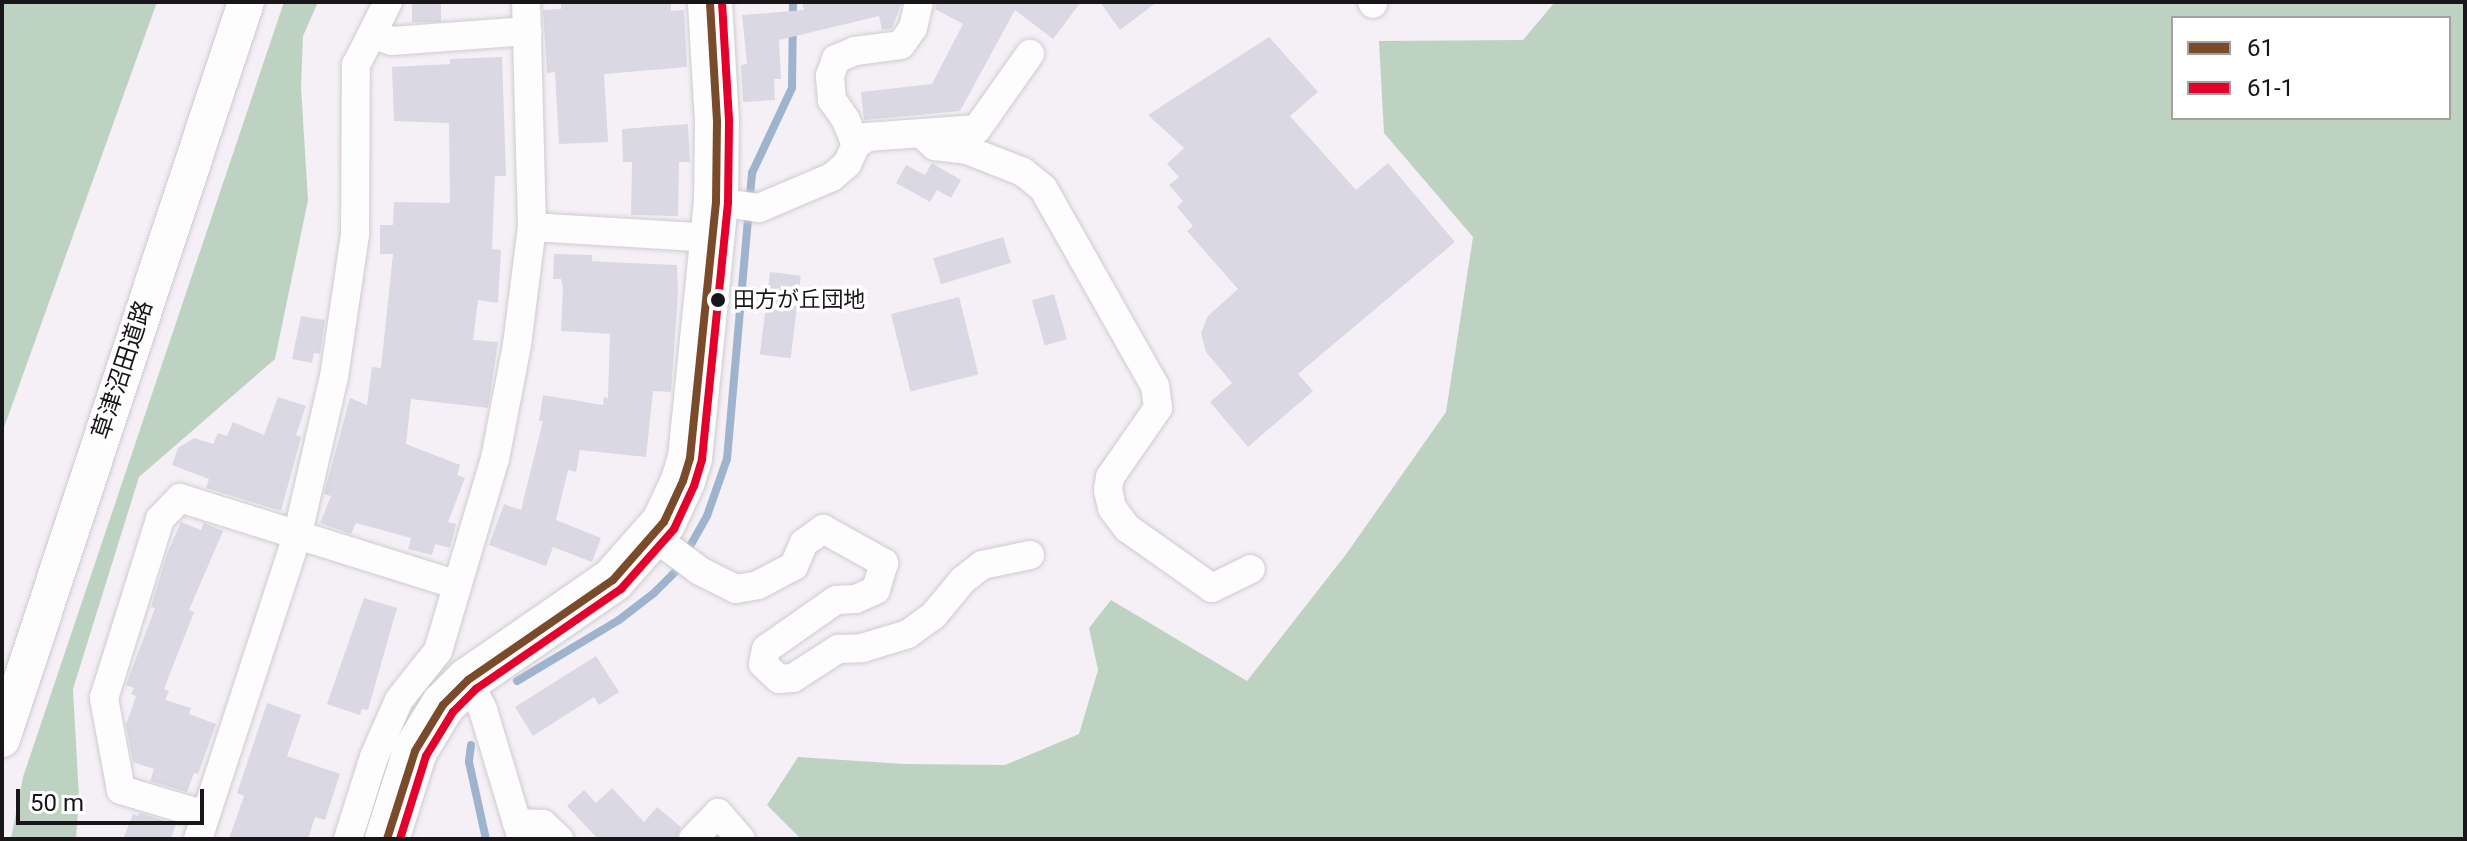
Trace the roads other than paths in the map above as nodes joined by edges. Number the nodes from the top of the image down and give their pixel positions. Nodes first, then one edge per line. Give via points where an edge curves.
1 (246, 2) edge
2 (388, 2) edge
3 (526, 2) edge
4 (710, 2) edge
5 (919, 2) edge
6 (528, 31) junction
7 (374, 35) junction
8 (1030, 54) dead end
9 (922, 134) junction
10 (856, 145) junction
11 (714, 220) junction
12 (532, 227) junction
13 (653, 536) junction
14 (297, 537) junction
15 (1030, 555) dead end
16 (1251, 569) dead end
17 (457, 585) junction
18 (468, 680) junction
19 (2, 739) edge
20 (202, 827) edge
21 (520, 831) edge
22 (348, 839) edge
23 (387, 839) edge
24 (559, 839) edge
25 (693, 839) edge
26 (741, 839) edge

1 - 19 street, 草津沼田道路
2 - 7 street
3 - 6 street
4 - 11 main road via 717,121
5 - 10 street via 913,28 901,45 836,59 830,76 832,100
6 - 7 street via 392,41
6 - 12 street
7 - 14 street via 356,65 355,234 334,377
8 - 9 street via 977,129
9 - 10 street via 867,137
9 - 16 street via 935,146 967,150 1023,172 1043,188 1155,386 1158,408 1110,477 1112,508 1127,528 1212,588
10 - 11 street via 847,164 832,177 759,208
11 - 12 street
11 - 13 main road via 690,458
12 - 17 street via 495,459
13 - 15 street via 700,571 736,589 758,585 794,566 804,543 823,529 884,563 876,590 836,600 766,649 763,664 779,679 793,678 838,649 862,648 908,634 982,565
13 - 18 main road via 613,580
14 - 17 street
14 - 20 street
14 - 20 street via 180,498 160,519 104,698 121,790
17 - 22 street via 438,651 399,700
18 - 21 street via 483,710
18 - 23 main road via 423,734
21 - 24 street via 543,824
25 - 26 street via 718,813

